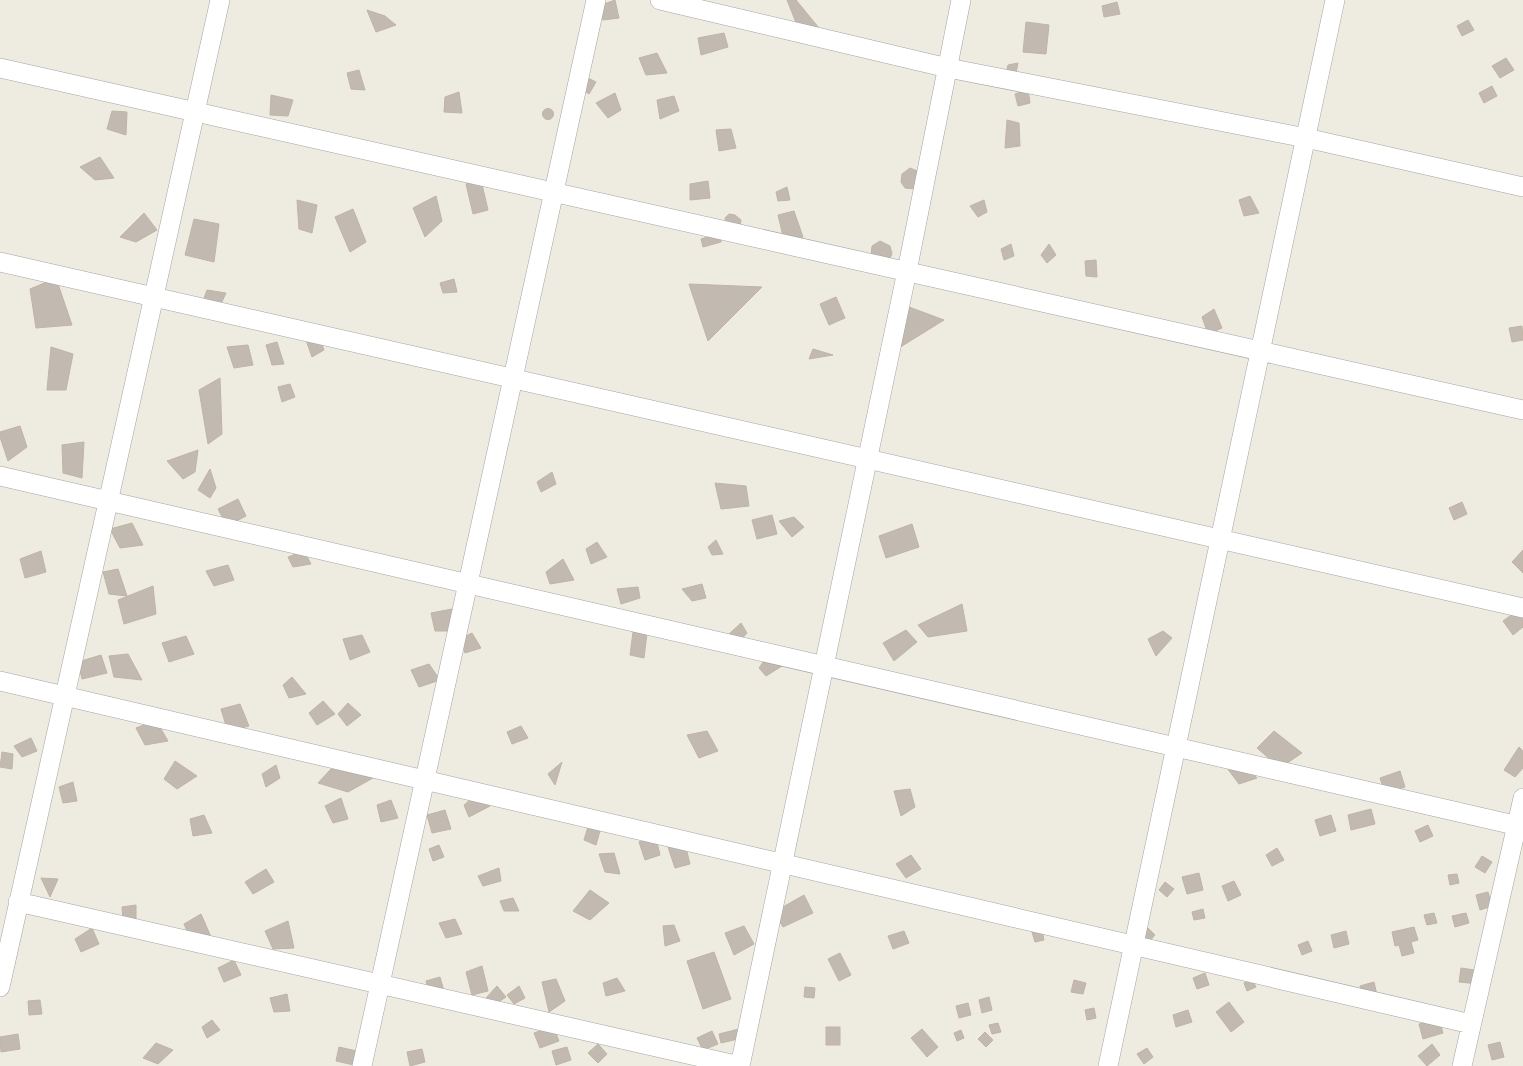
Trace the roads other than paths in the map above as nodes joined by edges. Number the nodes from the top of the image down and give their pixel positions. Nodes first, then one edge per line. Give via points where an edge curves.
1 (220, 0) edge
2 (596, 0) edge
3 (660, 0) edge
4 (962, 0) edge
5 (1335, 0) edge
6 (0, 68) edge
7 (948, 68) junction
8 (195, 112) junction
9 (1306, 138) junction
10 (1523, 187) edge
11 (554, 192) junction
12 (0, 262) edge
13 (907, 271) junction
14 (153, 297) junction
15 (1260, 350) junction
16 (513, 379) junction
17 (1523, 410) edge
18 (868, 460) junction
19 (0, 476) edge
20 (108, 501) junction
21 (1220, 539) junction
22 (468, 584) junction
23 (1523, 608) edge
24 (824, 666) junction
25 (0, 682) edge
26 (64, 696) junction
27 (1176, 747) junction
28 (424, 780) junction
29 (1523, 798) edge
30 (1520, 826) edge
31 (783, 864) junction
32 (18, 902) junction
33 (1133, 946) junction
34 (380, 984) junction
35 (0, 987) edge
36 (1471, 1024) junction
37 (362, 1066) edge
38 (740, 1066) edge
39 (1108, 1066) edge
40 (1462, 1066) edge

1 - 8 street
2 - 11 street
3 - 7 street
4 - 7 street
5 - 9 street
6 - 8 street
7 - 9 street
7 - 13 street
8 - 11 street
8 - 14 street
9 - 10 street
9 - 15 street
11 - 13 street
11 - 16 street
12 - 14 street
13 - 15 street
13 - 18 street
14 - 16 street
14 - 20 street
15 - 17 street
15 - 21 street
16 - 18 street
16 - 22 street
18 - 21 street
18 - 24 street
19 - 20 street
20 - 22 street
20 - 26 street
21 - 23 street
21 - 27 street
22 - 24 street
22 - 28 street
24 - 27 street
24 - 31 street
25 - 26 street
26 - 28 street
26 - 32 street
27 - 30 street
27 - 33 street
28 - 31 street
28 - 34 street
29 - 30 street
30 - 36 street
31 - 33 street
31 - 38 street
32 - 34 street
32 - 35 street
33 - 36 street
33 - 39 street
34 - 37 street
34 - 38 street
36 - 40 street

